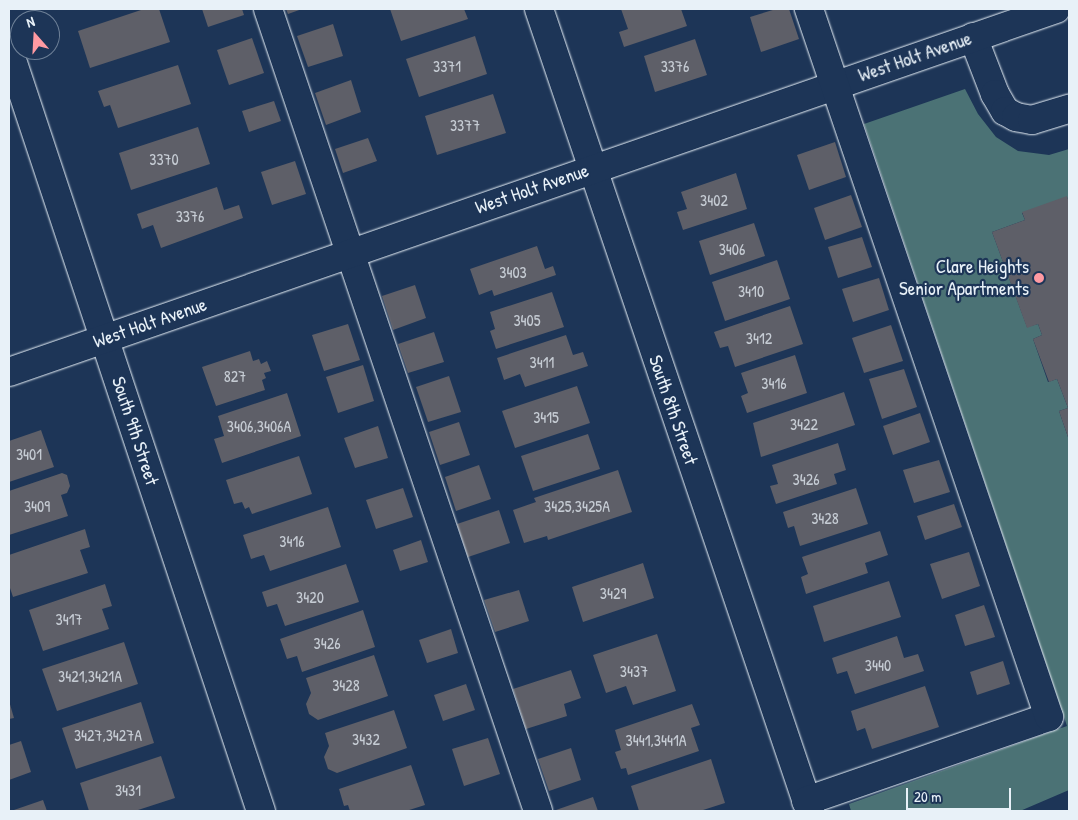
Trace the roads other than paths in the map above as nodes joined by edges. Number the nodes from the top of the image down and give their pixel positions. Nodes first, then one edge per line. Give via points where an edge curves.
1 (268, 9) edge
2 (539, 9) edge
3 (809, 9) edge
4 (1056, 9) edge
5 (973, 38) junction
6 (9, 51) edge
7 (834, 85) junction
8 (1069, 109) edge
9 (591, 169) junction
10 (349, 252) junction
11 (104, 339) junction
12 (9, 372) edge
13 (808, 806) edge
14 (261, 811) edge
15 (538, 811) edge

1 - 10 street
2 - 9 street, South 8th Street
3 - 7 street
4 - 5 street, West Holt Avenue
5 - 7 street, West Holt Avenue
5 - 8 street via 1005,111 1016,118 1032,120
6 - 11 street, South 9th Street
7 - 9 street, West Holt Avenue
7 - 13 street via 1049,717
9 - 10 street, West Holt Avenue
9 - 13 street, South 8th Street
10 - 11 street, West Holt Avenue
10 - 15 street
11 - 12 street, West Holt Avenue
11 - 14 street, South 9th Street

